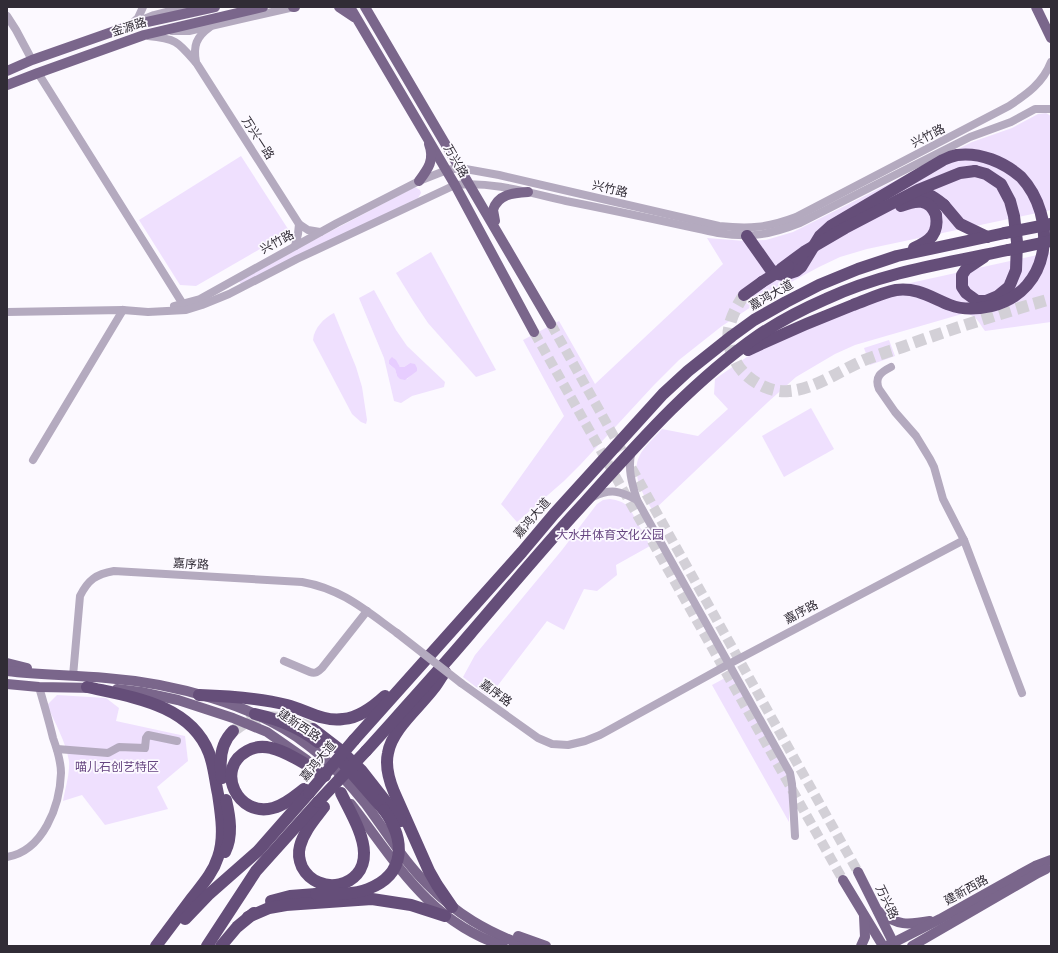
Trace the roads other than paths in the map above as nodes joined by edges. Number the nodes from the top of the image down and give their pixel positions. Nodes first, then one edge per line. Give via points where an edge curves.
1 (143, 7) edge
2 (185, 7) edge
3 (215, 7) edge
4 (263, 7) edge
5 (294, 7) edge
6 (339, 7) edge
7 (350, 7) edge
8 (365, 7) edge
9 (370, 7) edge
10 (1036, 7) edge
11 (1043, 7) edge
12 (7, 16) edge
13 (371, 18) junction
14 (358, 20) junction
15 (1051, 24) edge
16 (129, 26) junction
17 (211, 26) junction
18 (163, 31) junction
19 (144, 35) junction
20 (1051, 38) edge
21 (387, 45) junction
22 (374, 47) junction
23 (32, 60) junction
24 (1051, 62) edge
25 (197, 64) junction
26 (7, 71) edge
27 (38, 73) junction
28 (7, 85) edge
29 (1009, 106) junction
30 (1051, 109) edge
31 (1011, 122) junction
32 (424, 131) junction
33 (460, 168) junction
34 (447, 170) junction
35 (419, 181) junction
36 (469, 183) junction
37 (455, 185) junction
38 (528, 192) junction
39 (870, 204) junction
40 (299, 224) junction
41 (1051, 224) edge
42 (320, 232) junction
43 (747, 236) junction
44 (987, 237) junction
45 (503, 240) junction
46 (1051, 241) edge
47 (294, 246) junction
48 (987, 254) junction
49 (897, 256) junction
50 (781, 270) junction
51 (744, 295) tunnel mouth
52 (185, 307) junction
53 (123, 310) junction
54 (7, 312) edge
55 (551, 324) tunnel mouth
56 (534, 332) tunnel mouth
57 (723, 362) junction
58 (891, 367) dead end
59 (633, 448) junction
60 (33, 460) dead end
61 (586, 500) junction
62 (637, 500) junction
63 (964, 540) junction
64 (367, 611) junction
65 (469, 636) junction
66 (284, 661) dead end
67 (7, 663) edge
68 (729, 664) junction
69 (418, 668) junction
70 (7, 671) edge
71 (62, 675) junction
72 (73, 676) junction
73 (7, 684) edge
74 (39, 688) junction
75 (87, 688) junction
76 (1022, 693) dead end
77 (199, 695) junction
78 (255, 714) junction
79 (313, 729) tunnel mouth
80 (233, 731) tunnel mouth
81 (177, 741) dead end
82 (57, 750) junction
83 (325, 776) junction
84 (307, 791) junction
85 (341, 793) junction
86 (321, 805) junction
87 (795, 836) dead end
88 (7, 857) edge
89 (1051, 860) edge
90 (1051, 867) edge
91 (429, 871) junction
92 (858, 872) tunnel mouth
93 (210, 874) junction
94 (844, 880) tunnel mouth
95 (449, 911) junction
96 (878, 911) junction
97 (864, 914) junction
98 (248, 917) junction
99 (470, 919) junction
100 (942, 923) junction
101 (892, 945) edge
102 (156, 946) edge
103 (165, 946) edge
104 (206, 946) edge
105 (221, 946) edge
106 (503, 946) edge
107 (526, 946) edge
108 (546, 946) edge
109 (861, 946) edge
110 (883, 946) edge
111 (912, 946) edge
112 (924, 946) edge

1 - 16 street via 138,18
2 - 16 street via 154,15
3 - 16 main road, 金源路
4 - 18 main road, 金源路
5 - 17 street
6 - 14 main road
7 - 14 main road, 万兴路
8 - 13 main road, 万兴路
9 - 13 main road
10 - 20 main road
11 - 15 main road
12 - 23 street
13 - 21 main road, 万兴路
14 - 22 main road, 万兴路
16 - 23 main road, 金源路
17 - 18 street via 189,31
17 - 25 street via 203,32 196,43 194,53
18 - 19 main road, 金源路
19 - 25 street, 万兴一路 via 175,40
19 - 27 main road, 金源路
21 - 22 main road via 379,37 375,37
21 - 33 main road, 万兴路
22 - 32 main road, 万兴路
23 - 26 main road, 金源路
24 - 29 street, 兴竹路 via 1037,85
25 - 40 street, 万兴一路
27 - 28 main road, 金源路
27 - 52 street
29 - 31 street via 1019,110 1017,118
29 - 33 street, 兴竹路 via 796,217 760,227 719,226
30 - 31 street, 兴竹路 via 1035,109
31 - 43 street, 兴竹路 via 970,137 800,223 781,231
32 - 34 main road, 万兴路
32 - 35 main road via 431,150 431,161
33 - 34 street, 兴竹路
33 - 36 main road, 万兴路
34 - 35 street, 兴竹路
34 - 37 main road, 万兴路
35 - 42 street, 兴竹路
36 - 37 street, 兴竹路
36 - 38 street, 兴竹路
36 - 45 main road, 万兴路
37 - 52 street, 兴竹路 via 229,294 202,305
37 - 56 main road, 万兴路
38 - 43 street, 兴竹路 via 718,233
38 - 45 main road via 506,196 494,206 493,214
39 - 43 highway via 831,226 820,236 801,267 790,274 778,274 771,270
39 - 44 highway, bridge via 920,192 932,195 960,224
39 - 57 highway via 943,160 956,155 995,160 1021,177 1040,202 1048,237 1042,265 1018,295 992,306 952,306 927,294 897,290 798,327
40 - 42 street via 308,230
40 - 47 street
41 - 44 highway, 嘉鸿大道, bridge
42 - 47 street, 兴竹路
44 - 49 highway, 嘉鸿大道
45 - 55 main road, 万兴路
46 - 48 highway, bridge
47 - 52 street, 兴竹路
48 - 50 highway, bridge via 966,269 962,275 962,287 977,301 986,301 998,296 1009,287 1016,270 1017,242 1010,201 1001,184 986,174 975,171 960,173 918,190 845,228
48 - 57 highway via 899,272 863,283 794,315 761,334
49 - 50 highway, bridge via 922,244 936,231 936,215 928,204 914,201 876,218
49 - 69 highway, 嘉鸿大道 via 819,285 786,302 754,320 688,371 663,394 591,473
50 - 51 highway, bridge
52 - 53 street, 兴竹路 via 148,312
53 - 54 street, 兴竹路
53 - 60 street
57 - 59 highway via 673,407
58 - 63 street via 878,376 879,389 916,436 930,459 943,499
59 - 61 highway
59 - 62 street via 630,459 631,474
61 - 62 street via 608,491 624,493
61 - 65 highway
62 - 68 street
63 - 68 street, 嘉序路
63 - 76 street
64 - 66 street via 318,671 310,672
64 - 68 street, 嘉序路, bridge via 461,683 538,738 552,744 585,741 600,735
64 - 72 street, 嘉序路 via 331,589 302,582 114,571 102,573 85,586 80,596
65 - 86 highway, bridge via 347,772
65 - 91 highway via 434,688 400,729 390,744 388,753 390,782
67 - 71 main road
68 - 87 street via 790,773
69 - 77 highway via 377,704 345,719 326,719 288,705 270,702
69 - 84 highway, 嘉鸿大道, bridge
70 - 71 main road, 建新西路
71 - 72 main road, 建新西路
72 - 77 main road, 建新西路 via 131,681
73 - 74 main road, 建新西路
74 - 75 main road, 建新西路
74 - 82 street
75 - 83 main road, 建新西路 via 141,692 194,704 233,718 267,732 299,753
75 - 93 highway via 138,699 170,711 188,723 202,739 212,761 222,822 220,852
77 - 78 main road, 建新西路
78 - 95 main road, 建新西路 via 302,741 333,768
78 - 98 highway, bridge via 278,719 297,728 343,763 384,810 395,828 400,846 397,862 389,875 375,886 342,894 290,896 274,900
79 - 91 highway via 340,749 372,782 399,817
80 - 93 highway via 225,741 220,761 230,836 224,855
81 - 82 street via 148,735 145,748 119,747 108,753
82 - 88 street via 61,773 60,786 49,822 37,841 19,854
83 - 84 highway via 283,752 265,747 254,748 244,753 233,769 232,780 235,790 245,804 255,808 274,808
83 - 85 main road, 建新西路
84 - 103 highway, 嘉鸿大道 via 258,851 198,904
85 - 86 highway via 360,834 364,859 355,876 335,886 315,881 305,871 299,858 305,833
85 - 95 main road, 建新西路 via 423,896
86 - 104 highway via 256,871
89 - 100 main road, 建新西路 via 1035,866
90 - 100 main road, 建新西路
91 - 95 highway
92 - 96 main road, 万兴路
93 - 102 highway
94 - 97 main road, 万兴路
95 - 98 highway via 372,899 286,905 269,908
95 - 99 main road, 建新西路
95 - 106 main road, 建新西路 via 472,933
96 - 100 main road via 899,923
96 - 101 main road, 万兴路
97 - 109 main road via 865,936
97 - 110 main road, 万兴路
98 - 105 highway
99 - 107 main road, 建新西路 via 494,934
99 - 108 main road
100 - 101 main road, 建新西路
100 - 111 main road, 建新西路
100 - 112 main road

